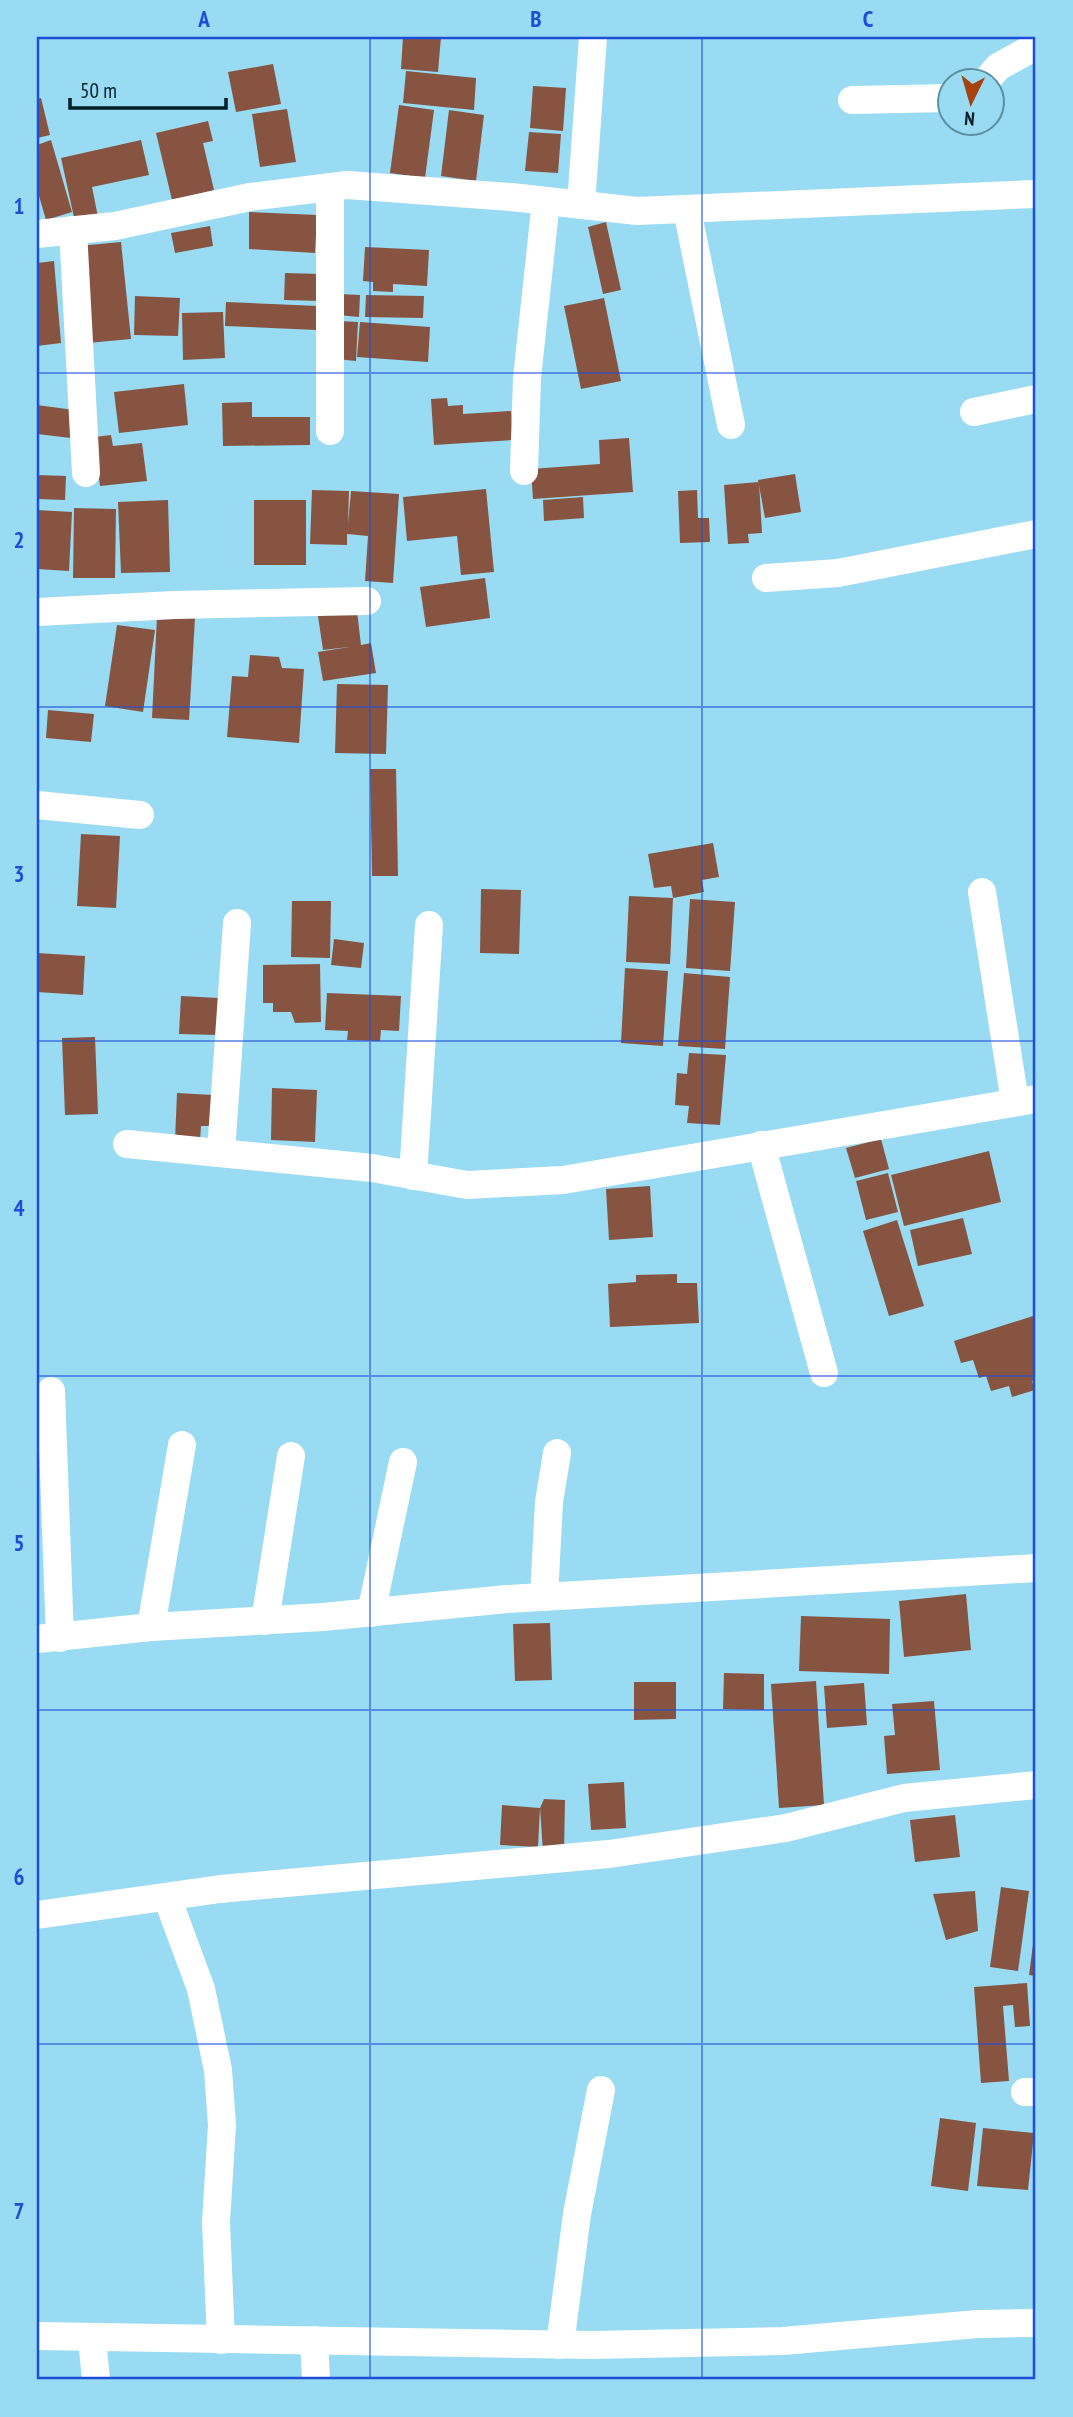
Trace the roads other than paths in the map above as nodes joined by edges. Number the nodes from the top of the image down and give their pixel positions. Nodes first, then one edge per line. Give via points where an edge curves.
1 (593, 37) edge
2 (1036, 46) edge
3 (1000, 66) edge
4 (936, 98) edge
5 (852, 100) dead end
6 (330, 187) junction
7 (1036, 194) edge
8 (546, 201) junction
9 (581, 205) junction
10 (687, 210) junction
11 (73, 230) junction
12 (37, 234) edge
13 (1036, 399) edge
14 (974, 412) dead end
15 (731, 425) dead end
16 (330, 432) dead end
17 (523, 471) dead end
18 (86, 472) dead end
19 (1036, 534) edge
20 (766, 578) dead end
21 (367, 601) dead end
22 (37, 612) edge
23 (37, 805) edge
24 (140, 814) dead end
25 (982, 892) dead end
26 (237, 923) dead end
27 (429, 925) dead end
28 (1026, 1100) edge
29 (127, 1144) dead end
30 (761, 1145) junction
31 (221, 1152) junction
32 (413, 1176) junction
33 (824, 1373) dead end
34 (51, 1391) dead end
35 (182, 1445) dead end
36 (557, 1453) dead end
37 (291, 1455) dead end
38 (403, 1462) dead end
39 (1036, 1568) edge
40 (544, 1597) junction
41 (371, 1613) junction
42 (265, 1621) junction
43 (152, 1627) junction
44 (49, 1638) edge
45 (1036, 1785) edge
46 (167, 1898) junction
47 (37, 1915) edge
48 (601, 2090) dead end
49 (1036, 2323) edge
50 (37, 2336) edge
51 (92, 2338) junction
52 (221, 2340) junction
53 (314, 2340) junction
54 (560, 2345) junction
55 (96, 2380) edge
56 (316, 2380) edge

1 - 9 street
2 - 3 street
4 - 5 street
6 - 8 street
6 - 11 street
6 - 16 street
7 - 10 street
8 - 9 street
8 - 17 street via 527,378
9 - 10 street
10 - 15 street
11 - 12 street
11 - 18 street
13 - 14 street
19 - 20 street via 838,573
21 - 22 street
23 - 24 street
25 - 28 street
26 - 31 street
27 - 32 street
28 - 30 street
29 - 31 street
30 - 32 street via 563,1180 467,1185
30 - 33 street
31 - 32 street
34 - 44 street
35 - 43 street
36 - 40 street
37 - 42 street
38 - 41 street
39 - 40 street
40 - 41 street
41 - 42 street
42 - 43 street
43 - 44 street
45 - 46 street via 904,1798 786,1828 609,1854
46 - 47 street
46 - 52 street via 201,1989 218,2070 222,2125 216,2222
48 - 54 street via 576,2214
49 - 54 street via 783,2341
50 - 51 street
51 - 52 street
51 - 55 street
52 - 53 street
53 - 54 street
53 - 56 street

